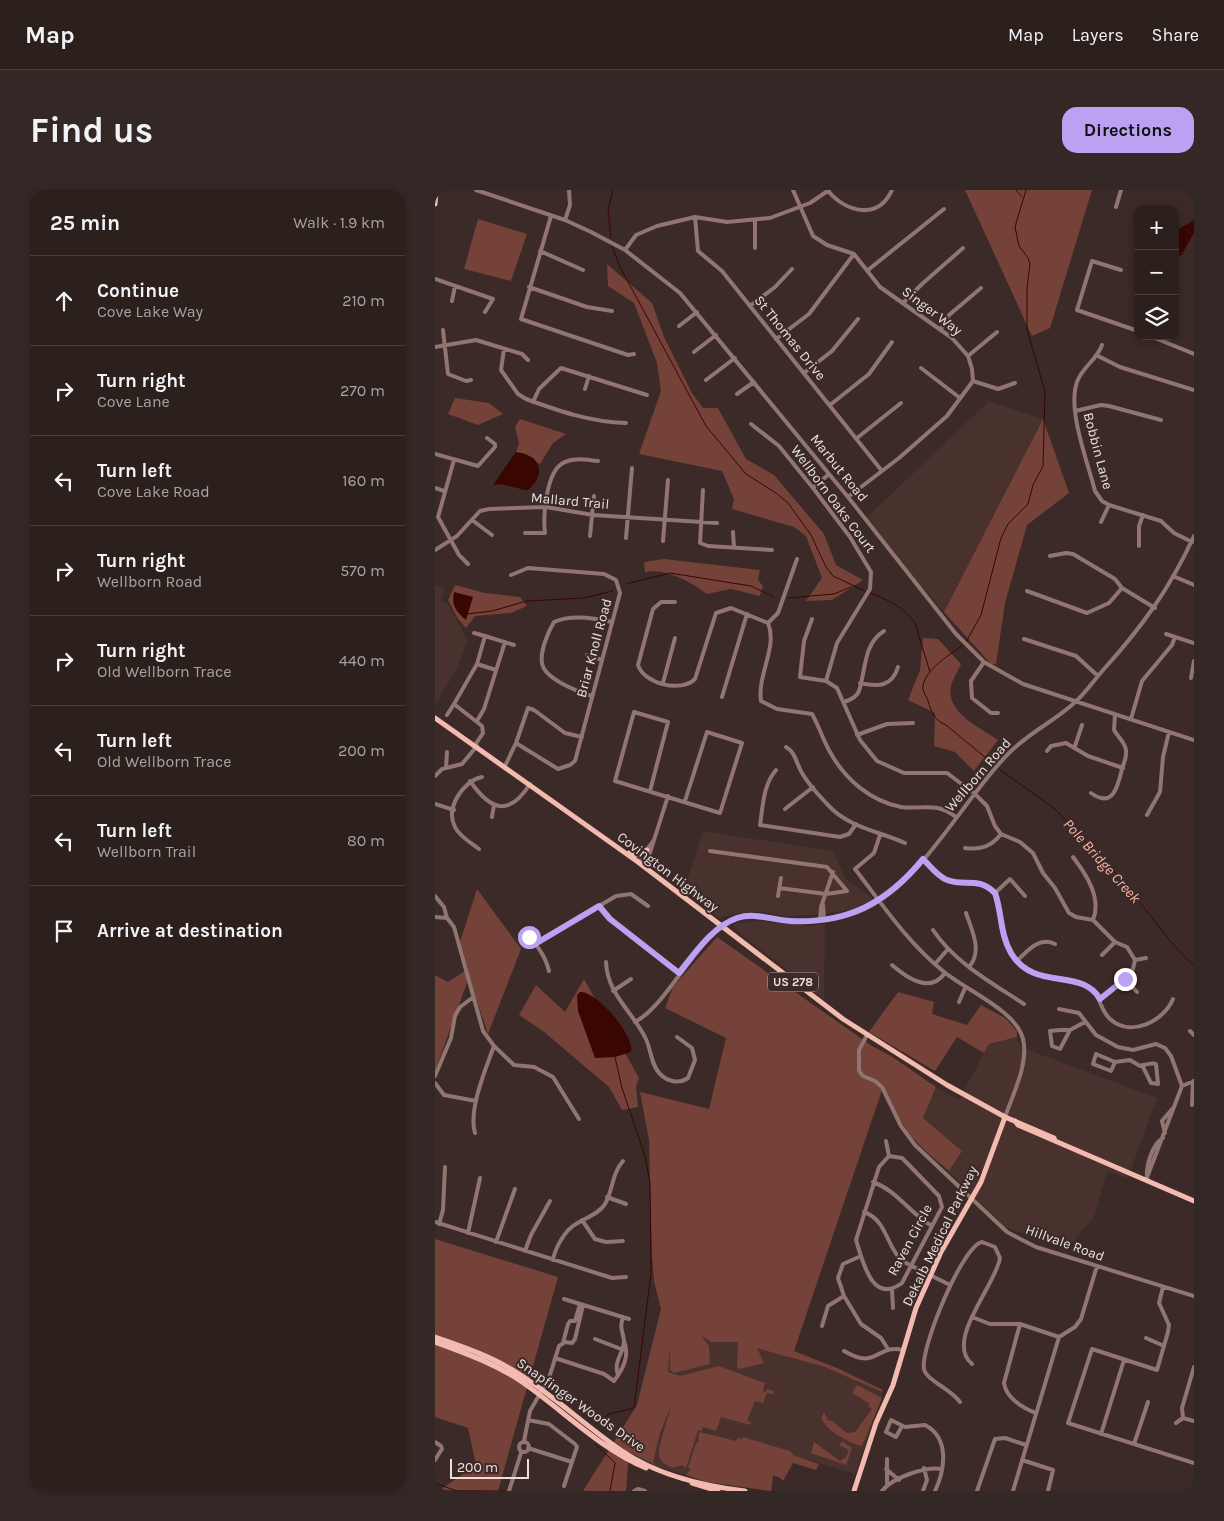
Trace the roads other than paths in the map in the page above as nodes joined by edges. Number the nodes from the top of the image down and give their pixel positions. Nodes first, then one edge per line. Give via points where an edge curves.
1 (436, 190) edge
2 (476, 190) edge
3 (569, 190) edge
4 (793, 190) edge
5 (892, 190) edge
6 (1121, 190) edge
7 (828, 191) edge
8 (435, 204) edge
9 (799, 206) junction
10 (1116, 207) dead end
11 (944, 209) dead end
12 (551, 216) junction
13 (695, 217) junction
14 (565, 220) junction
15 (755, 220) junction
16 (755, 248) dead end
17 (963, 248) dead end
18 (625, 250) junction
19 (541, 251) junction
20 (854, 254) junction
21 (791, 269) dead end
22 (583, 270) dead end
23 (868, 270) junction
24 (1121, 270) dead end
25 (435, 279) edge
26 (455, 286) junction
27 (529, 287) junction
28 (981, 288) dead end
29 (452, 300) dead end
30 (905, 302) junction
31 (750, 306) junction
32 (613, 311) dead end
33 (485, 312) dead end
34 (697, 312) junction
35 (858, 318) dead end
36 (679, 326) dead end
37 (941, 329) junction
38 (443, 330) dead end
39 (1134, 330) edge
40 (997, 332) dead end
41 (716, 335) junction
42 (776, 339) junction
43 (1160, 340) edge
44 (892, 342) dead end
45 (1102, 345) dead end
46 (444, 346) junction
47 (1194, 346) edge
48 (435, 347) edge
49 (504, 349) junction
50 (693, 352) dead end
51 (634, 354) dead end
52 (1193, 354) edge
53 (968, 356) junction
54 (1098, 356) junction
55 (735, 358) junction
56 (528, 360) dead end
57 (921, 368) dead end
58 (804, 373) junction
59 (589, 376) junction
60 (471, 380) dead end
61 (706, 380) dead end
62 (973, 381) junction
63 (754, 382) junction
64 (1015, 383) dead end
65 (585, 389) dead end
66 (1194, 390) edge
67 (737, 394) dead end
68 (647, 395) dead end
69 (960, 398) junction
70 (533, 402) junction
71 (901, 403) dead end
72 (830, 405) junction
73 (1075, 411) junction
74 (1161, 420) dead end
75 (626, 423) dead end
76 (751, 424) dead end
77 (487, 438) dead end
78 (857, 438) junction
79 (435, 454) edge
80 (454, 460) junction
81 (598, 461) dead end
82 (632, 468) dead end
83 (882, 471) junction
84 (829, 474) junction
85 (668, 480) dead end
86 (435, 488) edge
87 (813, 488) junction
88 (444, 490) junction
89 (703, 490) dead end
90 (594, 496) dead end
91 (848, 497) junction
92 (1109, 505) junction
93 (546, 507) junction
94 (593, 515) junction
95 (1143, 515) junction
96 (437, 517) edge
97 (629, 517) junction
98 (472, 520) junction
99 (665, 520) junction
100 (1101, 522) dead end
101 (700, 523) junction
102 (717, 523) dead end
103 (733, 532) dead end
104 (525, 533) dead end
105 (492, 535) dead end
106 (590, 536) dead end
107 (1194, 536) edge
108 (626, 538) dead end
109 (451, 540) junction
110 (663, 541) dead end
111 (1191, 542) junction
112 (1139, 546) dead end
113 (734, 547) junction
114 (435, 550) edge
115 (772, 550) dead end
116 (1050, 556) dead end
117 (797, 559) dead end
118 (468, 564) dead end
119 (511, 575) dead end
120 (1173, 576) junction
121 (1194, 585) edge
122 (1122, 588) junction
123 (1027, 591) dead end
124 (675, 602) dead end
125 (1155, 608) junction
126 (747, 614) junction
127 (812, 619) dead end
128 (612, 622) junction
129 (768, 623) junction
130 (884, 630) dead end
131 (474, 633) dead end
132 (1166, 634) dead end
133 (485, 636) junction
134 (1175, 637) junction
135 (675, 638) dead end
136 (1025, 639) dead end
137 (505, 642) junction
138 (1194, 643) edge
139 (514, 645) dead end
140 (587, 655) dead end
141 (602, 660) junction
142 (1194, 661) edge
143 (984, 662) junction
144 (477, 664) junction
145 (898, 667) dead end
146 (496, 670) junction
147 (1098, 676) junction
148 (1191, 678) dead end
149 (826, 681) junction
150 (663, 683) junction
151 (860, 683) junction
152 (592, 696) junction
153 (722, 697) dead end
154 (1067, 699) junction
155 (844, 702) junction
156 (1075, 702) junction
157 (454, 704) junction
158 (1068, 708) junction
159 (998, 713) dead end
160 (1115, 714) junction
161 (447, 715) dead end
162 (435, 718) edge
163 (1131, 719) junction
164 (477, 721) junction
165 (913, 723) dead end
166 (1082, 725) dead end
167 (1169, 732) junction
168 (857, 735) junction
169 (582, 737) junction
170 (1194, 740) edge
171 (516, 743) junction
172 (476, 746) junction
173 (1075, 746) junction
174 (786, 747) dead end
175 (1047, 750) dead end
176 (447, 752) dead end
177 (505, 766) junction
178 (446, 768) junction
179 (1123, 768) junction
180 (775, 770) dead end
181 (435, 776) edge
182 (482, 777) dead end
183 (470, 781) junction
184 (530, 784) junction
185 (813, 787) junction
186 (650, 791) junction
187 (1091, 793) dead end
188 (975, 794) junction
189 (668, 796) junction
190 (685, 801) junction
191 (435, 804) edge
192 (494, 805) junction
193 (785, 809) dead end
194 (454, 810) junction
195 (1147, 815) dead end
196 (492, 817) dead end
197 (956, 817) junction
198 (856, 824) junction
199 (880, 834) junction
200 (1001, 834) junction
201 (654, 840) junction
202 (905, 843) dead end
203 (965, 848) dead end
204 (479, 849) dead end
205 (647, 850) junction
206 (710, 851) dead end
207 (624, 852) junction
208 (1073, 856) dead end
209 (923, 859) junction
210 (640, 864) junction
211 (833, 872) junction
212 (781, 878) dead end
213 (779, 888) junction
214 (995, 893) junction
215 (826, 894) junction
216 (435, 896) edge
217 (778, 896) dead end
218 (1025, 896) dead end
219 (879, 900) junction
220 (599, 906) junction
221 (648, 906) dead end
222 (966, 914) dead end
223 (435, 918) edge
224 (447, 918) junction
225 (822, 918) junction
226 (1093, 920) junction
227 (721, 926) junction
228 (933, 930) dead end
229 (520, 934) dead end
230 (1115, 942) junction
231 (535, 944) junction
232 (1055, 944) dead end
233 (948, 949) junction
234 (1102, 955) dead end
235 (1146, 958) dead end
236 (1135, 960) junction
237 (1017, 961) junction
238 (606, 962) dead end
239 (935, 964) junction
240 (892, 965) dead end
241 (969, 967) junction
242 (549, 971) dead end
243 (679, 973) junction
244 (945, 973) junction
245 (631, 979) dead end
246 (1125, 979) junction
247 (965, 988) junction
248 (613, 991) junction
249 (1137, 992) dead end
250 (472, 998) junction
251 (1100, 999) junction
252 (1173, 999) dead end
253 (959, 1002) dead end
254 (1024, 1004) dead end
255 (1059, 1009) dead end
256 (635, 1022) junction
257 (1085, 1022) junction
258 (1070, 1030) junction
259 (1190, 1031) dead end
260 (867, 1035) junction
261 (1194, 1036) edge
262 (677, 1037) dead end
263 (494, 1046) junction
264 (1133, 1050) junction
265 (1130, 1060) junction
266 (1115, 1062) junction
267 (1142, 1065) junction
268 (435, 1076) edge
269 (1193, 1081) edge
270 (435, 1083) edge
271 (1182, 1086) junction
272 (476, 1101) junction
273 (1192, 1105) dead end
274 (1005, 1116) junction
275 (579, 1119) dead end
276 (475, 1133) dead end
277 (886, 1141) dead end
278 (889, 1156) junction
279 (623, 1161) dead end
280 (445, 1167) dead end
281 (480, 1178) dead end
282 (1147, 1179) junction
283 (873, 1182) junction
284 (515, 1189) dead end
285 (607, 1197) junction
286 (972, 1199) junction
287 (550, 1201) dead end
288 (1194, 1201) edge
289 (626, 1204) dead end
290 (864, 1212) junction
291 (582, 1220) junction
292 (437, 1223) edge
293 (932, 1226) junction
294 (468, 1233) junction
295 (623, 1241) dead end
296 (496, 1242) junction
297 (525, 1251) junction
298 (861, 1256) junction
299 (553, 1260) junction
300 (911, 1265) junction
301 (1097, 1266) junction
302 (930, 1275) junction
303 (625, 1277) dead end
304 (950, 1285) junction
305 (1163, 1287) junction
306 (892, 1290) junction
307 (844, 1296) junction
308 (1194, 1296) edge
309 (564, 1299) dead end
310 (581, 1304) junction
311 (893, 1308) dead end
312 (623, 1317) junction
313 (972, 1318) junction
314 (629, 1319) dead end
315 (1019, 1324) junction
316 (822, 1326) dead end
317 (435, 1337) edge
318 (1059, 1337) junction
319 (1146, 1338) dead end
320 (595, 1340) dead end
321 (624, 1341) junction
322 (435, 1342) edge
323 (563, 1343) junction
324 (1164, 1346) junction
325 (621, 1349) junction
326 (888, 1349) junction
327 (903, 1350) junction
328 (843, 1352) dead end
329 (479, 1356) junction
330 (555, 1358) junction
331 (1124, 1360) junction
332 (972, 1364) dead end
333 (1194, 1367) edge
334 (618, 1375) junction
335 (1192, 1381) edge
336 (541, 1393) junction
337 (961, 1402) dead end
338 (1148, 1402) dead end
339 (1036, 1413) junction
340 (1183, 1418) junction
341 (528, 1420) junction
342 (1194, 1421) edge
343 (1176, 1423) dead end
344 (902, 1426) junction
345 (1101, 1434) junction
346 (524, 1441) junction
347 (435, 1442) edge
348 (1134, 1444) junction
349 (1026, 1445) junction
350 (528, 1448) junction
351 (521, 1453) junction
352 (887, 1459) dead end
353 (435, 1460) edge
354 (1022, 1460) junction
355 (572, 1462) junction
356 (1194, 1463) edge
357 (924, 1468) junction
358 (886, 1469) junction
359 (942, 1469) junction
360 (899, 1480) junction
361 (927, 1480) junction
362 (938, 1483) junction
363 (887, 1484) junction
364 (564, 1486) dead end
365 (509, 1491) edge
366 (634, 1491) edge
367 (645, 1491) edge
368 (718, 1491) edge
369 (745, 1491) edge
370 (854, 1491) edge
371 (882, 1491) edge
372 (923, 1491) edge
373 (935, 1491) edge
374 (977, 1491) edge
375 (1013, 1491) edge
376 (1048, 1491) edge

1 - 8 main road
2 - 12 street, Marbut Road
3 - 14 street via 571,204
4 - 9 street
5 - 7 street via 881,205 862,211 844,206
6 - 10 street
7 - 9 street
9 - 15 street via 777,216
9 - 20 street via 813,236 827,245
11 - 23 street
12 - 14 street, Marbut Road
12 - 19 street
13 - 15 street via 727,222
13 - 18 street via 641,232
13 - 31 street, St Thomas Drive via 698,251 718,267
14 - 18 street, Marbut Road
15 - 16 street
17 - 30 street
18 - 34 street, Marbut Road via 661,277
19 - 22 street
19 - 27 street
20 - 23 street, Singer Way
20 - 42 street via 809,314
21 - 31 street via 775,287
23 - 30 street, Singer Way via 880,287
24 - 39 street via 1093,261 1077,310
25 - 26 street
26 - 29 street
26 - 33 street via 493,299
27 - 32 street via 587,307
27 - 51 street via 521,319
28 - 37 street via 949,315
30 - 37 street, Singer Way
31 - 42 street, St Thomas Drive
34 - 36 street
34 - 41 street, Marbut Road
35 - 58 street via 832,351
37 - 53 street, Singer Way
38 - 46 street
40 - 53 street
41 - 50 street
41 - 55 street, Marbut Road
42 - 58 street, St Thomas Drive
43 - 52 street
44 - 72 street via 869,374
45 - 54 street, Bobbin Lane
46 - 48 street
46 - 49 street via 476,340
46 - 60 street via 448,374
47 - 52 street
49 - 56 street via 522,354
49 - 70 street via 500,366 504,378 518,394
53 - 62 street
54 - 66 street via 1120,367
54 - 73 street, Bobbin Lane via 1082,370 1073,394
55 - 61 street
55 - 63 street, Marbut Road
57 - 69 street
58 - 72 street, St Thomas Drive
59 - 65 street
59 - 68 street
59 - 70 street via 561,368 539,389
62 - 64 street via 998,389
62 - 69 street
63 - 67 street
63 - 84 street, Marbut Road
69 - 83 street via 939,424
70 - 75 street via 597,421
71 - 78 street
72 - 78 street, St Thomas Drive
73 - 74 street via 1101,405
73 - 92 street, Bobbin Lane via 1095,491
76 - 87 street, Wellborn Oaks Court via 779,446
77 - 80 street via 495,447 481,465
78 - 83 street, St Thomas Drive
79 - 80 street
80 - 88 street
81 - 93 street via 571,460 556,468
82 - 97 street
83 - 91 street
84 - 87 street
84 - 91 street, Marbut Road
85 - 99 street
86 - 88 street
87 - 149 street, Wellborn Oaks Court via 850,536 868,566 872,580 865,600 837,643
88 - 96 street
89 - 101 street
90 - 94 street
91 - 143 street, Marbut Road via 964,643
92 - 95 street, Bobbin Lane
92 - 100 street
93 - 94 street, Mallard Trail
93 - 98 street, Mallard Trail via 484,509
93 - 104 street via 545,533
94 - 97 street, Mallard Trail
94 - 106 street
95 - 111 street, Bobbin Lane via 1161,521
95 - 112 street via 1139,526
96 - 109 street
97 - 99 street, Mallard Trail
97 - 108 street
98 - 105 street
98 - 109 street, Mallard Trail
99 - 101 street, Mallard Trail
99 - 110 street
101 - 102 street, Mallard Trail
101 - 113 street via 701,543
103 - 113 street
107 - 111 street, Wellborn Road
109 - 114 street, Mallard Trail
109 - 118 street
111 - 120 street, Wellborn Road
113 - 115 street
116 - 122 street via 1066,552 1073,554 1115,578
117 - 129 street via 778,613
119 - 128 street, Briar Knoll Road via 528,568 611,576 620,592
120 - 121 street
120 - 125 street, Wellborn Road
122 - 123 street via 1109,603 1087,613
122 - 125 street
124 - 150 street via 661,602 653,609 639,657 640,671 648,678
125 - 147 street, Wellborn Road
126 - 129 street
126 - 150 street via 731,608 716,613 695,679 684,686
126 - 153 street
127 - 149 street via 804,641 800,676
128 - 141 street, Briar Knoll Road
128 - 152 street via 595,618 554,622 542,657 543,668 548,673 574,691
129 - 197 street via 772,633 761,684 761,701 777,709 812,714 837,763 853,783 871,796 901,806 943,808
130 - 151 street via 866,657
131 - 133 street
132 - 134 street
133 - 137 street
133 - 144 street
134 - 138 street
134 - 163 street via 1142,680
135 - 150 street
136 - 147 street via 1076,656
137 - 139 street
137 - 146 street
140 - 141 street
141 - 152 street, Briar Knoll Road
142 - 148 street
143 - 154 street, Marbut Road via 1023,684
143 - 159 street via 971,681 970,691 977,703
144 - 146 street
144 - 157 street
145 - 151 street via 892,681 882,685
146 - 164 street
147 - 156 street, Wellborn Road
149 - 155 street via 837,688
151 - 155 street via 856,695
152 - 169 street, Briar Knoll Road
154 - 156 street, Marbut Road
154 - 158 street
155 - 168 street
156 - 158 street, Wellborn Road
156 - 160 street, Marbut Road
157 - 161 street
157 - 164 street
158 - 188 street, Wellborn Road via 1008,754
160 - 163 street, Marbut Road
160 - 179 street via 1114,730 1127,751
162 - 172 main road, Covington Highway / US 278
163 - 167 street, Marbut Road
164 - 172 street via 483,730
165 - 168 street via 887,724
166 - 173 street
167 - 170 street, Marbut Road
167 - 195 street via 1160,792
168 - 188 street via 871,755 885,766 912,774 947,773
169 - 171 street, Briar Knoll Road via 575,761 558,769
169 - 171 street via 565,733 527,708
171 - 177 street
172 - 177 main road, Covington Highway / US 278
172 - 178 street via 462,764
173 - 175 street via 1059,744
173 - 179 street via 1089,756
174 - 185 street via 794,754 802,773
176 - 178 street
177 - 184 main road, Covington Highway / US 278
178 - 181 street
179 - 187 street via 1118,786 1109,798
180 - 198 street via 764,794 760,825 840,837 849,834
182 - 183 street
183 - 192 street via 484,800
183 - 194 street via 462,788
184 - 192 street via 515,803
184 - 207 main road, Covington Highway / US 278
185 - 193 street
185 - 198 street via 833,810
186 - 186 street via 615,781 634,712 668,722
186 - 189 street
188 - 197 street, Wellborn Road
188 - 200 street via 987,806
189 - 190 street
189 - 201 street
190 - 190 street via 720,813 742,743 707,732
191 - 194 street
192 - 196 street
194 - 204 street via 452,817 456,830
197 - 209 street, Wellborn Road
198 - 199 street
199 - 202 street
199 - 219 street, Dekalb Medical Parkway via 874,853 855,870
200 - 203 street via 985,848
200 - 226 street via 1020,842 1033,853 1069,913
201 - 205 street
201 - 210 street via 650,853
205 - 207 main road via 637,855
205 - 210 street
206 - 211 street via 827,867
207 - 210 main road, Covington Highway / US 278
208 - 226 street via 1097,902
209 - 214 street via 943,879 983,884
209 - 219 street, Wellborn Road via 909,876
210 - 227 main road, Covington Highway / US 278
211 - 215 street
211 - 215 street via 847,891
212 - 213 street
213 - 215 street
213 - 217 street
214 - 218 street via 1010,879
214 - 237 street via 1004,939
215 - 225 street
216 - 224 street via 444,907
219 - 225 street, Wellborn Road via 855,913
219 - 239 street, Dekalb Medical Parkway
220 - 221 street via 623,893 631,894
220 - 231 street
220 - 243 street via 610,919
222 - 241 street via 977,948 975,960
223 - 224 street
224 - 250 street via 454,927
225 - 227 street, Wellborn Road via 788,921 748,916
226 - 230 street
227 - 243 street
227 - 260 main road, Covington Highway / US 278
228 - 233 street
229 - 231 street
230 - 234 street
230 - 236 street via 1127,947
231 - 242 street
232 - 237 street via 1036,944
233 - 239 street
233 - 241 street
235 - 236 street
236 - 246 street
237 - 251 street via 1040,977 1069,980 1091,988
238 - 248 street via 607,978
239 - 244 street, Dekalb Medical Parkway
240 - 244 street via 925,984 935,983
241 - 254 street
243 - 256 street via 650,1011
244 - 247 street, Dekalb Medical Parkway
245 - 248 street
246 - 249 street
246 - 251 street
247 - 253 street
247 - 274 street, Dekalb Medical Parkway via 1006,1014 1016,1024 1023,1039 1024,1057
248 - 256 street
250 - 263 street via 483,1031
250 - 268 street via 460,1007 455,1016 451,1038
251 - 252 street via 1109,1017 1116,1023 1129,1026 1154,1022
255 - 257 street via 1077,1012
256 - 262 street via 647,1042 657,1070 667,1079 678,1082 688,1078 695,1060 693,1048
257 - 258 street
257 - 264 street via 1104,1040
258 - 258 street via 1060,1049 1052,1046 1051,1031
259 - 261 street
260 - 274 main road, Covington Highway / US 278 via 941,1082
260 - 286 street, Hillvale Road via 859,1050 859,1071 881,1087 915,1145
263 - 272 street
263 - 275 street via 514,1065 534,1067 550,1075
264 - 265 street
264 - 271 street via 1156,1044 1165,1048
265 - 266 street
265 - 267 street
266 - 266 street via 1109,1071 1092,1062 1097,1053
267 - 267 street via 1156,1064 1158,1084 1151,1083
269 - 271 street
269 - 273 street
270 - 272 street via 438,1090 449,1098
271 - 282 street via 1173,1108 1162,1121 1164,1136
272 - 276 street
274 - 282 main road, Covington Highway / US 278 via 1055,1141
274 - 286 main road, Dekalb Medical Parkway
277 - 278 street
278 - 283 street, Raven Circle
278 - 293 street, Raven Circle via 902,1158 939,1196 941,1207
279 - 285 street via 617,1168
280 - 292 street via 443,1210
281 - 294 street
282 - 288 main road, Covington Highway / US 278
283 - 290 street, Raven Circle
283 - 293 street via 887,1188
284 - 296 street
285 - 289 street
285 - 291 street via 605,1205
286 - 301 street, Hillvale Road via 1007,1232 1018,1238
286 - 302 main road, Dekalb Medical Parkway
287 - 297 street
290 - 298 street, Raven Circle via 856,1235
290 - 300 street via 878,1220 897,1256
291 - 295 street via 595,1240
291 - 299 street via 573,1225 556,1248
292 - 294 street
293 - 300 street, Raven Circle
294 - 296 street
296 - 297 street
297 - 299 street
298 - 306 street, Raven Circle via 874,1284 884,1290
298 - 307 street via 843,1264 840,1271 838,1278
299 - 303 street via 612,1278
300 - 302 street
300 - 306 street, Raven Circle via 902,1283
301 - 305 street, Hillvale Road
301 - 318 street via 1081,1319
302 - 304 street
302 - 327 main road, Dekalb Medical Parkway
304 - 313 street via 975,1244 986,1242 998,1250 1000,1263
304 - 337 street via 936,1320 924,1366 928,1376 948,1388
305 - 308 street, Hillvale Road
305 - 324 street via 1159,1303 1169,1325
306 - 311 street
307 - 316 street via 828,1306
307 - 326 street via 861,1324 881,1338
309 - 310 street
310 - 312 street
310 - 323 street via 575,1321 570,1321
310 - 323 street via 575,1339 572,1343
312 - 314 street
312 - 321 street via 620,1329
313 - 315 street via 990,1324
313 - 332 street via 963,1346 964,1356
315 - 318 street
315 - 339 street via 1005,1389
317 - 329 main road, Snapfinger Woods Drive
318 - 339 street
319 - 324 street
320 - 325 street
321 - 325 street
321 - 334 street via 627,1350
322 - 329 main road, Snapfinger Woods Drive
323 - 330 street
324 - 331 street via 1157,1370
325 - 334 street via 616,1364
326 - 327 street
326 - 328 street via 869,1360 860,1360
327 - 370 main road, Dekalb Medical Parkway
329 - 336 main road, Snapfinger Woods Drive
330 - 334 street via 604,1374 614,1381
330 - 336 street
331 - 345 street
331 - 345 street via 1092,1349 1068,1423
333 - 335 street
335 - 340 street via 1182,1408
336 - 341 street
336 - 368 main road, Snapfinger Woods Drive via 619,1455 662,1474
336 - 369 main road, Snapfinger Woods Drive via 644,1464 696,1481
338 - 348 street
339 - 349 street
340 - 342 street
340 - 343 street
341 - 346 street
341 - 355 street via 549,1424 575,1444
344 - 344 street via 896,1437 886,1432 891,1420
344 - 359 street via 925,1425 937,1435 943,1450
345 - 348 street
346 - 350 street
346 - 351 street
347 - 353 street via 442,1449
348 - 356 street
349 - 354 street
349 - 374 street via 1005,1438 995,1439
350 - 351 street
350 - 355 street
351 - 365 street
352 - 358 street
354 - 375 street
354 - 376 street via 1053,1470
355 - 364 street
357 - 359 street
357 - 360 street
357 - 361 street
358 - 360 street
358 - 363 street
359 - 362 street
360 - 363 street
361 - 362 street
361 - 372 street
362 - 373 street
363 - 371 street
366 - 367 street

